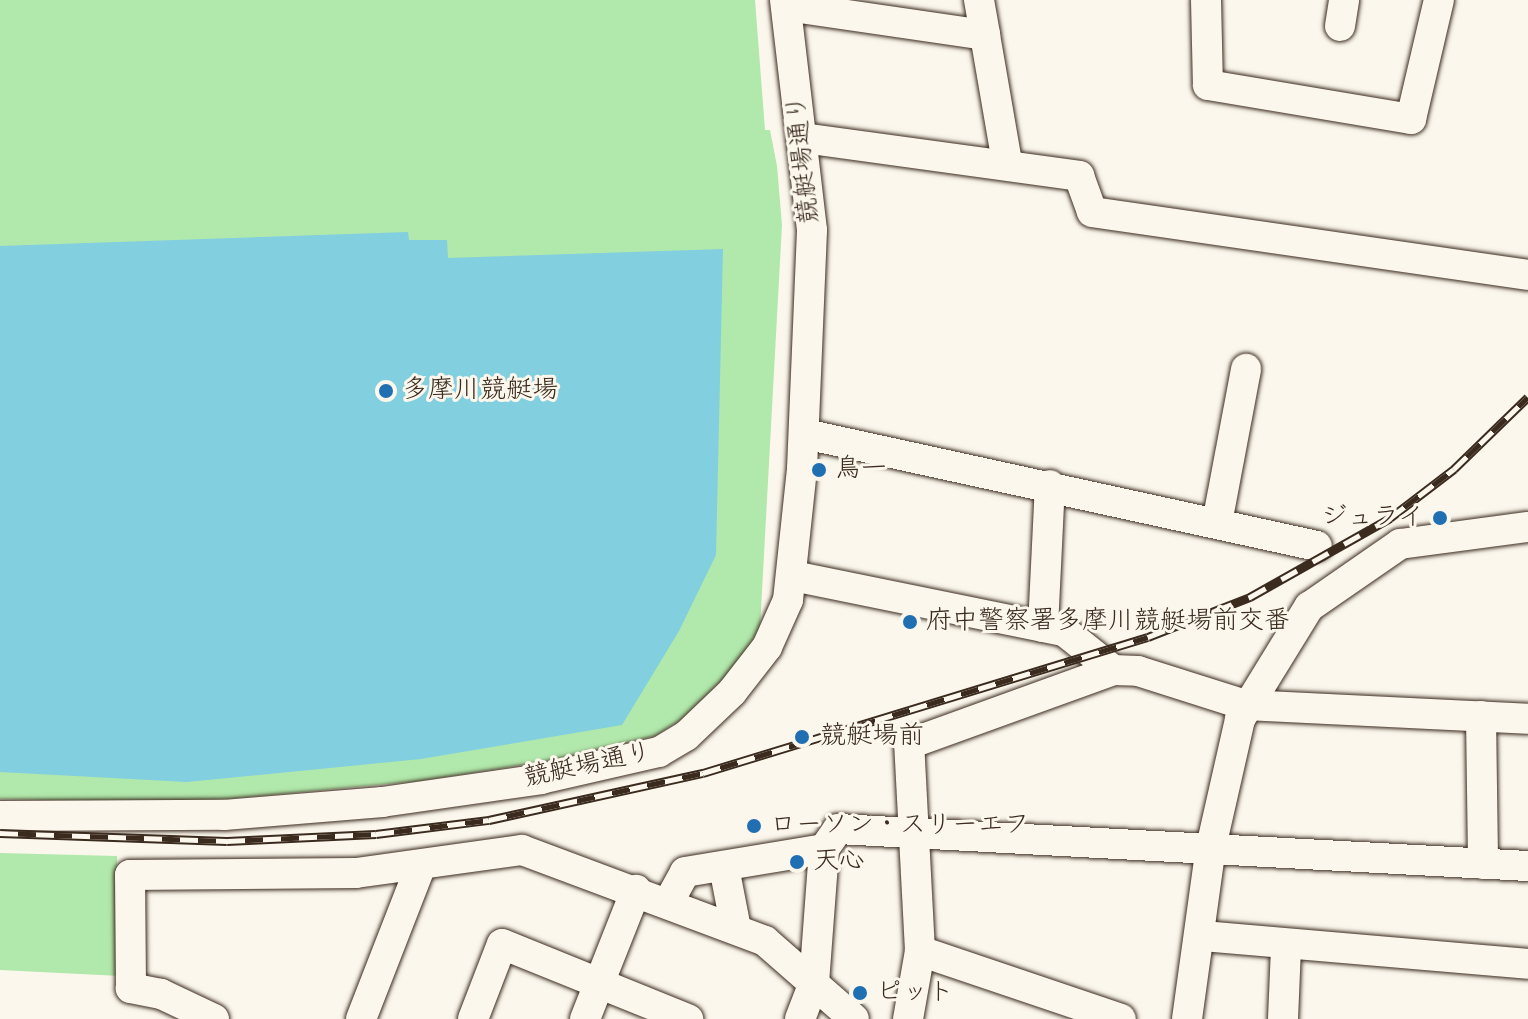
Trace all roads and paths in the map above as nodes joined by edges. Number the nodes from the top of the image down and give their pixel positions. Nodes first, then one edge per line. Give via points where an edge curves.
1 (979, 0) edge
2 (1206, 0) edge
3 (1439, 0) edge
4 (786, 3) edge
5 (985, 35) junction
6 (803, 138) junction
7 (1007, 163) junction
8 (1528, 275) edge
9 (1246, 369) dead end
10 (805, 434) junction
11 (1050, 485) junction
12 (1217, 523) junction
13 (1528, 527) edge
14 (1317, 546) dead end
15 (793, 576) junction
16 (1043, 627) junction
17 (1113, 670) junction
18 (1245, 705) junction
19 (1481, 716) junction
20 (1528, 719) edge
21 (0, 816) edge
22 (917, 834) junction
23 (1211, 847) junction
24 (824, 849) junction
25 (1483, 864) junction
26 (421, 865) junction
27 (1528, 866) edge
28 (724, 867) junction
29 (636, 890) junction
30 (668, 903) junction
31 (736, 929) junction
32 (1203, 936) junction
33 (1286, 946) junction
34 (920, 951) junction
35 (1528, 964) edge
36 (599, 983) junction
37 (814, 983) junction
38 (214, 1019) edge
39 (361, 1019) edge
40 (473, 1019) edge
41 (585, 1019) edge
42 (688, 1019) edge
43 (800, 1019) edge
44 (854, 1019) edge
45 (908, 1019) edge
46 (1121, 1019) edge
47 (1187, 1019) edge
48 (1283, 1019) edge

1 - 5 street
2 - 3 street via 1208,85 1411,119
4 - 5 street
4 - 6 street, 競艇場通り
5 - 7 street
6 - 7 street
6 - 10 street, 競艇場通り via 812,230
7 - 8 street via 1079,176 1092,212
9 - 12 street
10 - 11 street
10 - 15 street, 競艇場通り
11 - 12 street
11 - 16 street
12 - 14 street
13 - 18 street via 1400,544 1349,576 1309,607
15 - 16 street
15 - 21 street, 競艇場通り via 778,629 732,692 679,741 638,759 527,781 302,809 164,819
16 - 17 street via 1064,631
17 - 18 street via 1138,671
17 - 22 street via 909,744
18 - 19 street
18 - 23 street
19 - 20 street
19 - 25 street
22 - 23 street
22 - 24 street via 838,829
22 - 34 street
23 - 25 street
23 - 32 street
24 - 28 street
24 - 37 street
25 - 27 street
26 - 29 street via 522,850
26 - 38 street via 356,873 130,875 131,988 161,994
26 - 39 street
28 - 30 street via 685,872
28 - 31 street
29 - 30 street
29 - 36 street
30 - 31 street
31 - 37 street via 765,941
32 - 33 street
32 - 47 street
33 - 35 street
33 - 48 street
34 - 45 street
34 - 46 street
36 - 40 street via 502,944
36 - 41 street
36 - 42 street
37 - 43 street
37 - 44 street

